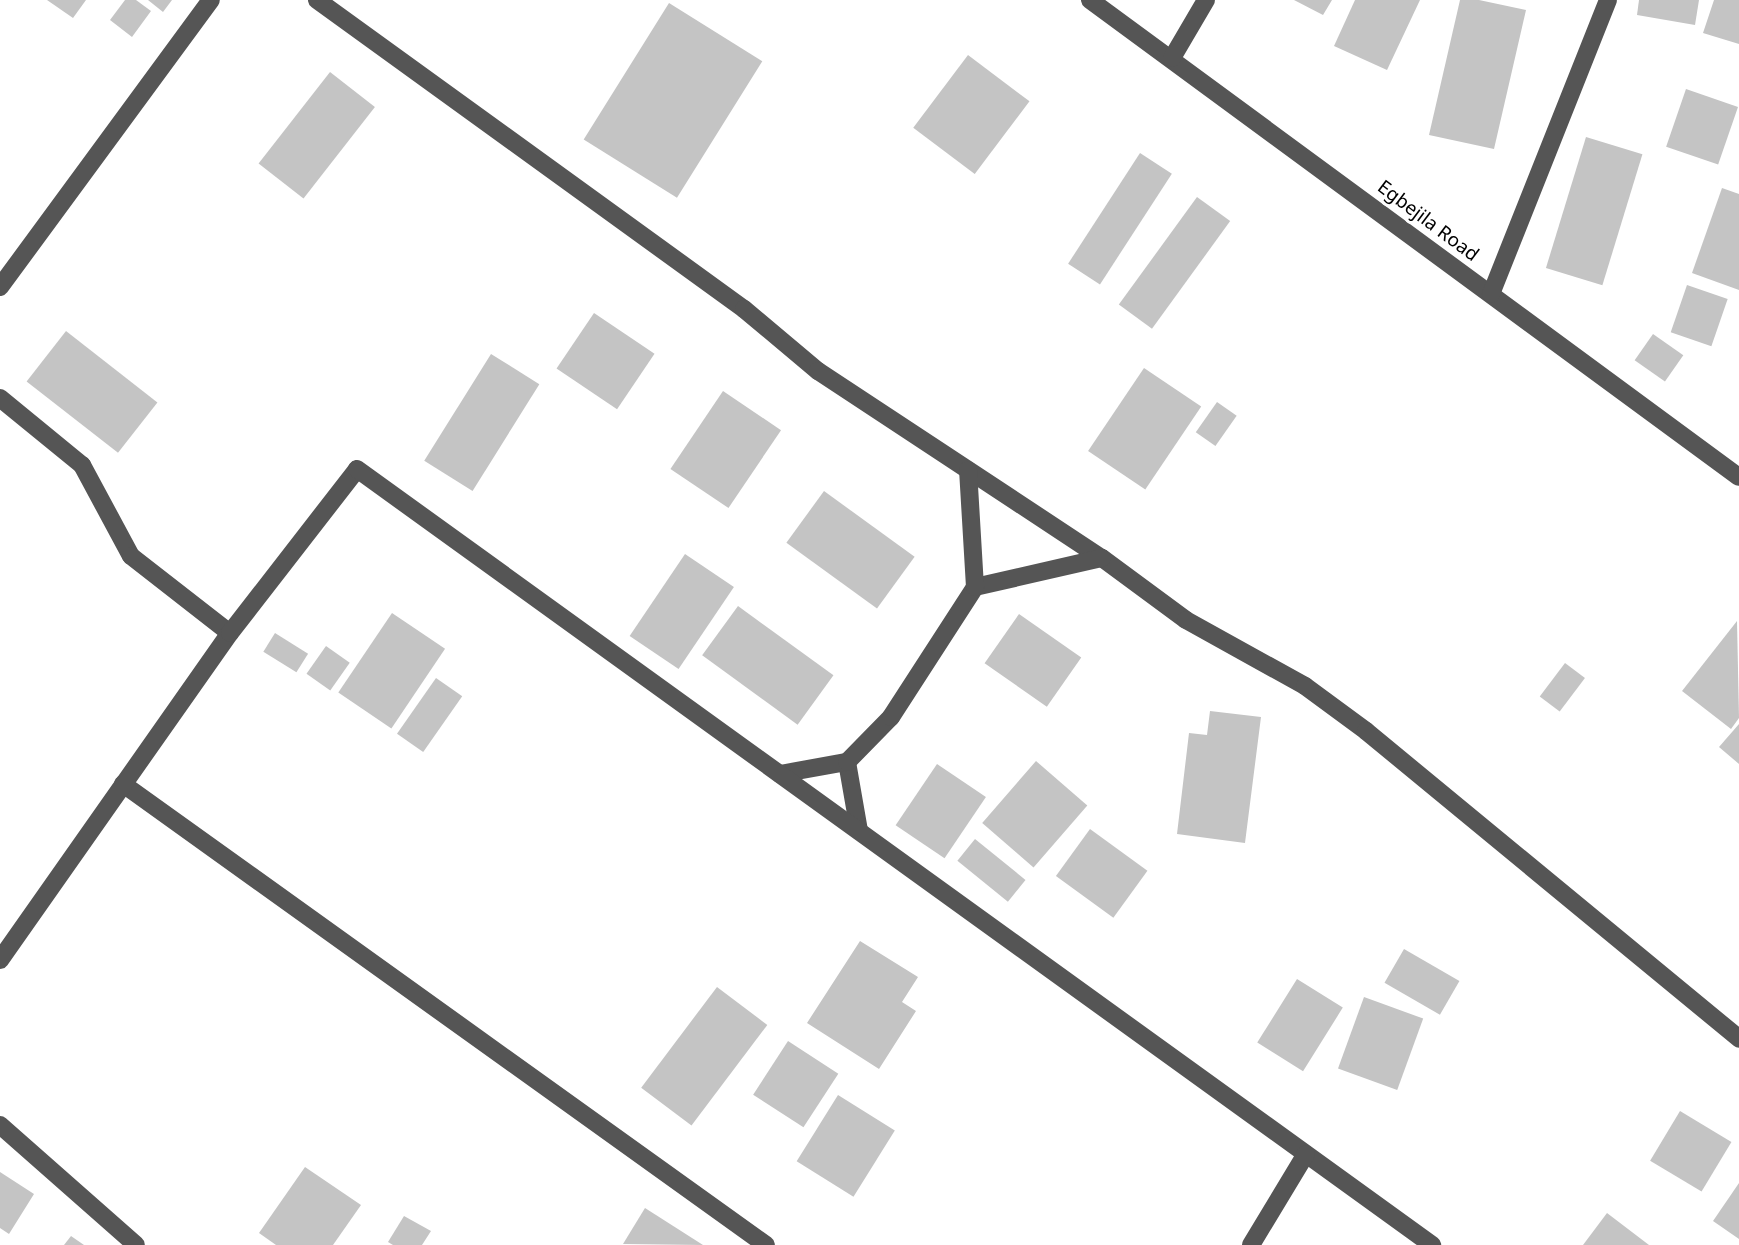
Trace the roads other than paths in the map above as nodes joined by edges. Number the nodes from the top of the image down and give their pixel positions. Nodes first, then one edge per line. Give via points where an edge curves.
1 (211, 0) edge
2 (317, 0) edge
3 (1090, 0) edge
4 (1206, 0) edge
5 (1608, 0) edge
6 (1172, 58) junction
7 (0, 287) edge
8 (1491, 294) junction
9 (0, 398) edge
10 (968, 470) junction
11 (1739, 477) edge
12 (1102, 558) junction
13 (975, 587) junction
14 (230, 634) junction
15 (847, 762) junction
16 (780, 774) junction
17 (124, 784) junction
18 (859, 831) junction
19 (0, 960) edge
20 (1739, 1039) edge
21 (0, 1125) edge
22 (1306, 1154) junction
23 (136, 1245) edge
24 (766, 1245) edge
25 (1251, 1245) edge
26 (1432, 1245) edge

1 - 7 street
2 - 10 street via 744,309 818,371
3 - 6 street, Egbejila Road
4 - 6 street
5 - 8 street
6 - 8 street, Egbejila Road
8 - 11 street, Egbejila Road
9 - 14 street via 82,465 131,555
10 - 12 street
10 - 13 street
12 - 13 street
12 - 20 street via 1186,620 1305,686 1366,731
13 - 15 street via 891,717
14 - 16 street via 358,469
14 - 17 street
15 - 16 street
15 - 18 street
16 - 18 street
17 - 19 street
17 - 24 street
18 - 22 street
21 - 23 street
22 - 25 street
22 - 26 street

